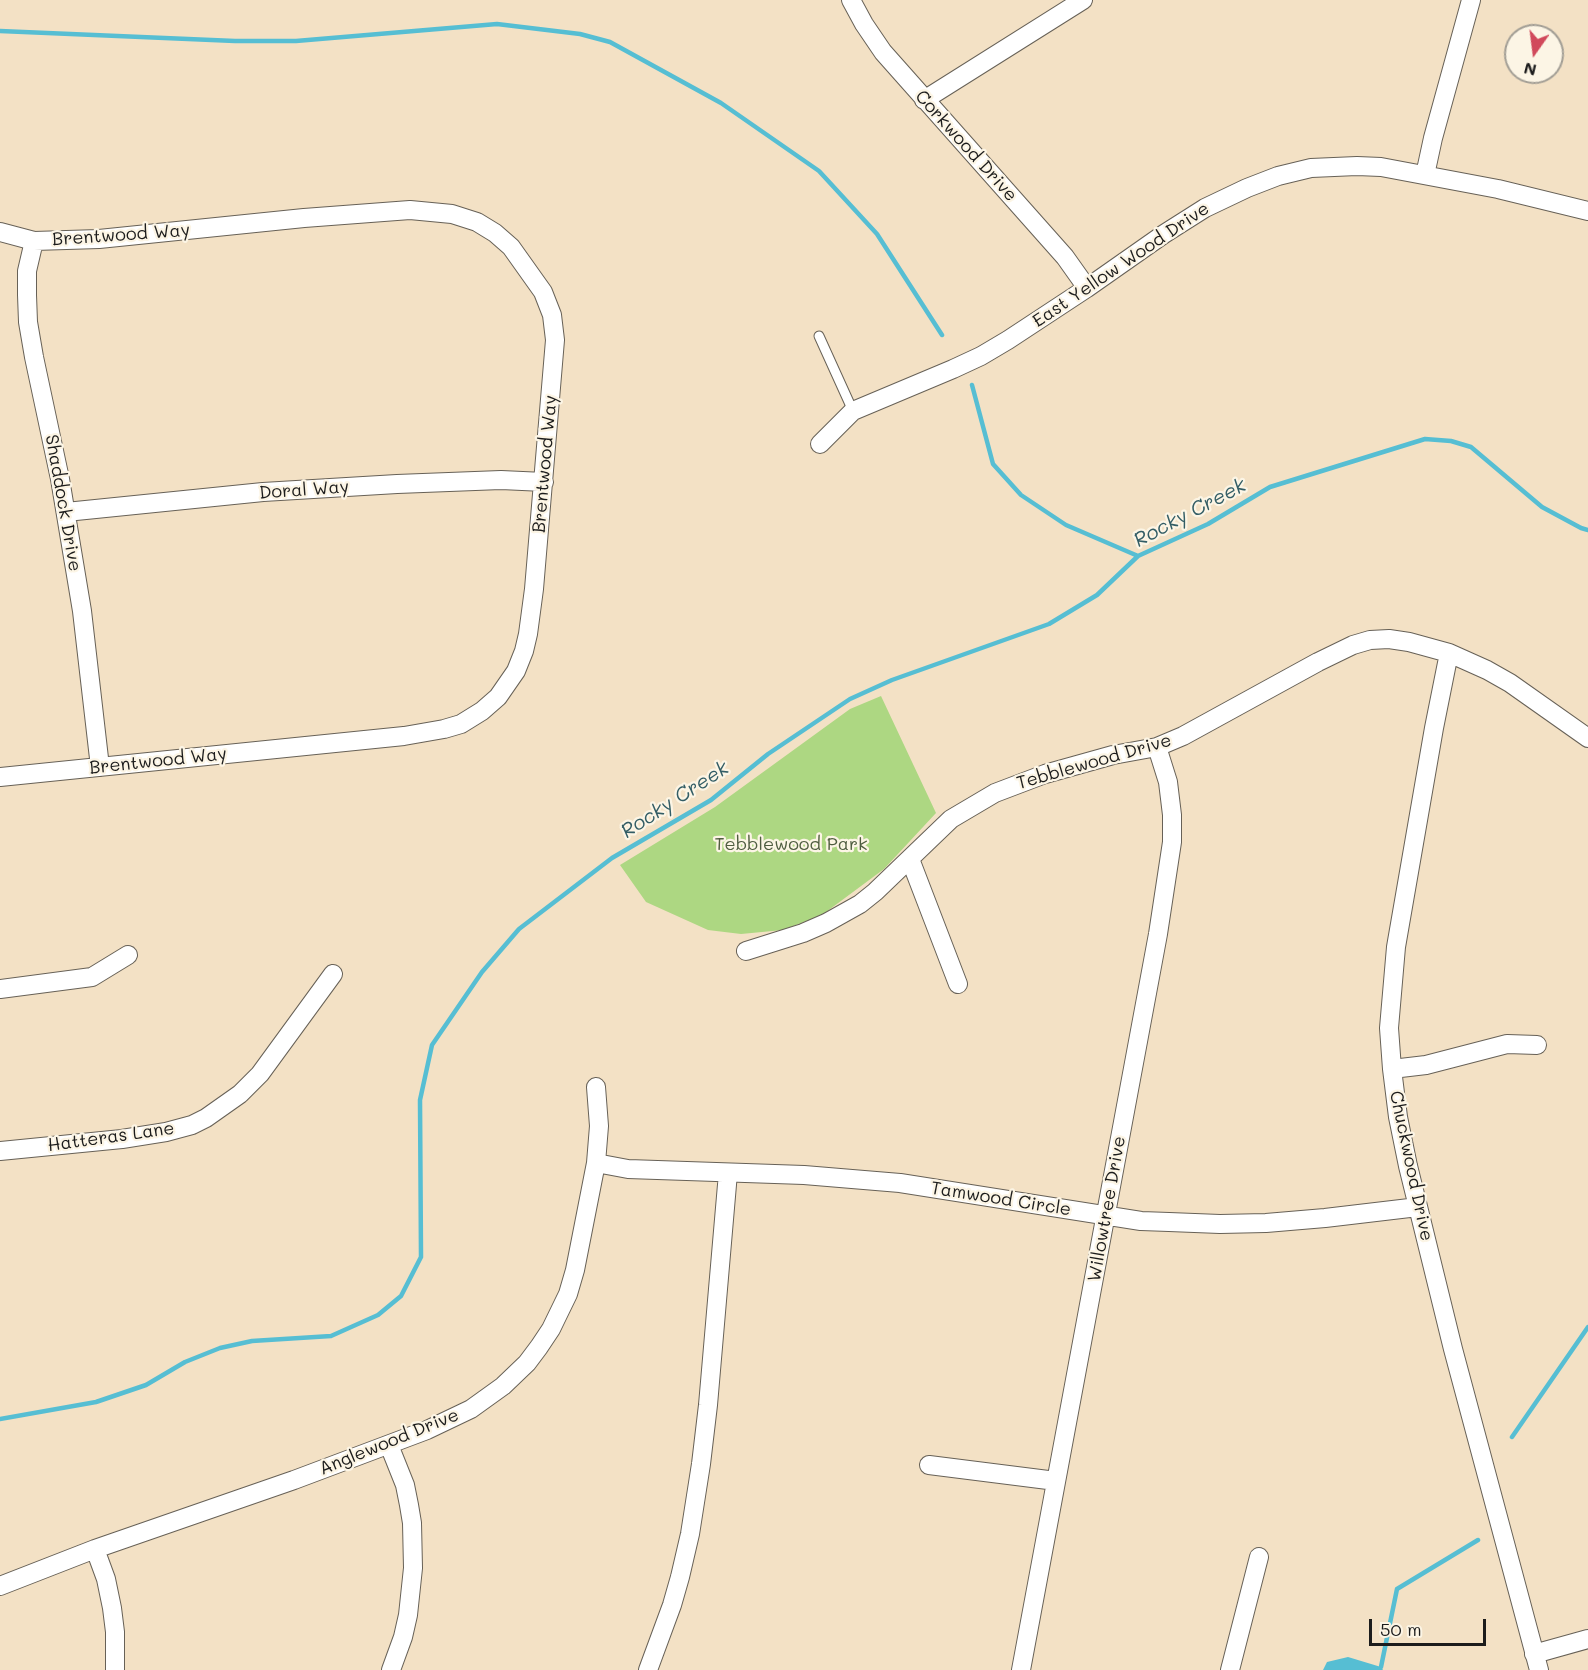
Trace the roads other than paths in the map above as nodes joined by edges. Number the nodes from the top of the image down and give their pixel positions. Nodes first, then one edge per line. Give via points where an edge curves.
1 (850, 0) edge
2 (1083, 0) edge
3 (1471, 0) edge
4 (924, 100) junction
5 (1425, 174) junction
6 (1588, 211) edge
7 (0, 232) edge
8 (34, 241) junction
9 (1087, 288) junction
10 (819, 336) dead end
11 (853, 411) junction
12 (820, 444) dead end
13 (544, 482) junction
14 (66, 512) junction
15 (1449, 653) junction
16 (1588, 738) edge
17 (1157, 747) junction
18 (100, 767) junction
19 (0, 777) edge
20 (910, 859) junction
21 (746, 951) dead end
22 (128, 955) dead end
23 (333, 974) dead end
24 (958, 984) dead end
25 (0, 989) edge
26 (1537, 1045) dead end
27 (1392, 1069) junction
28 (596, 1087) dead end
29 (0, 1151) edge
30 (596, 1163) junction
31 (728, 1173) junction
32 (1418, 1207) junction
33 (1106, 1215) junction
34 (389, 1445) junction
35 (929, 1466) dead end
36 (1056, 1481) junction
37 (95, 1549) junction
38 (1259, 1557) dead end
39 (0, 1586) edge
40 (1588, 1639) edge
41 (1536, 1662) edge
42 (115, 1670) edge
43 (391, 1670) edge
44 (648, 1670) edge
45 (1021, 1670) edge
46 (1230, 1670) edge

1 - 4 street, Corkwood Drive via 883,52
2 - 4 street
3 - 5 street
4 - 9 street, Corkwood Drive via 1065,257
5 - 6 street, East Yellow Wood Drive
5 - 9 street, East Yellow Wood Drive via 1357,165 1311,168 1278,176 1205,208
7 - 8 street, Brentwood Way
8 - 13 street, Brentwood Way via 99,239 410,210 452,214 477,222 511,247 543,292 552,315 555,340
8 - 14 street, Shaddock Drive via 27,271 28,322
9 - 11 street, East Yellow Wood Drive via 981,356
10 - 11 lane
11 - 12 street, East Yellow Wood Drive
13 - 14 street, Doral Way via 501,480 274,491
13 - 18 street, Brentwood Way via 524,651 505,689 482,711 461,724 404,736
14 - 18 street, Shaddock Drive
15 - 16 street, Tebblewood Drive via 1510,683
15 - 17 street, Tebblewood Drive via 1389,639 1353,645
15 - 27 street, Chuckwood Drive via 1396,947 1389,1028
17 - 20 street, Tebblewood Drive via 1113,755 995,792 951,819
17 - 33 street, Willowtree Drive via 1168,782 1172,842
18 - 19 street, Brentwood Way
20 - 21 street, Tebblewood Drive via 844,914 803,933
20 - 24 street
22 - 25 street via 92,977
23 - 29 street, Hatteras Lane via 260,1074 206,1118 166,1132
26 - 27 street via 1507,1044 1426,1065
27 - 32 street, Chuckwood Drive
28 - 30 street, Anglewood Drive
30 - 31 street, Tamwood Circle via 628,1169
30 - 34 street, Anglewood Drive via 568,1294 539,1347 488,1398
31 - 33 street, Tamwood Circle via 900,1183
31 - 44 street via 708,1406 690,1534 672,1605
32 - 33 street, Tamwood Circle via 1266,1223 1140,1221
32 - 41 street, Chuckwood Drive
33 - 36 street, Willowtree Drive
34 - 37 street, Anglewood Drive
34 - 43 street via 409,1505 413,1568 408,1615
35 - 36 street
36 - 45 street, Willowtree Drive
37 - 39 street, Anglewood Drive
37 - 42 street via 112,1608
38 - 46 street
40 - 41 street

